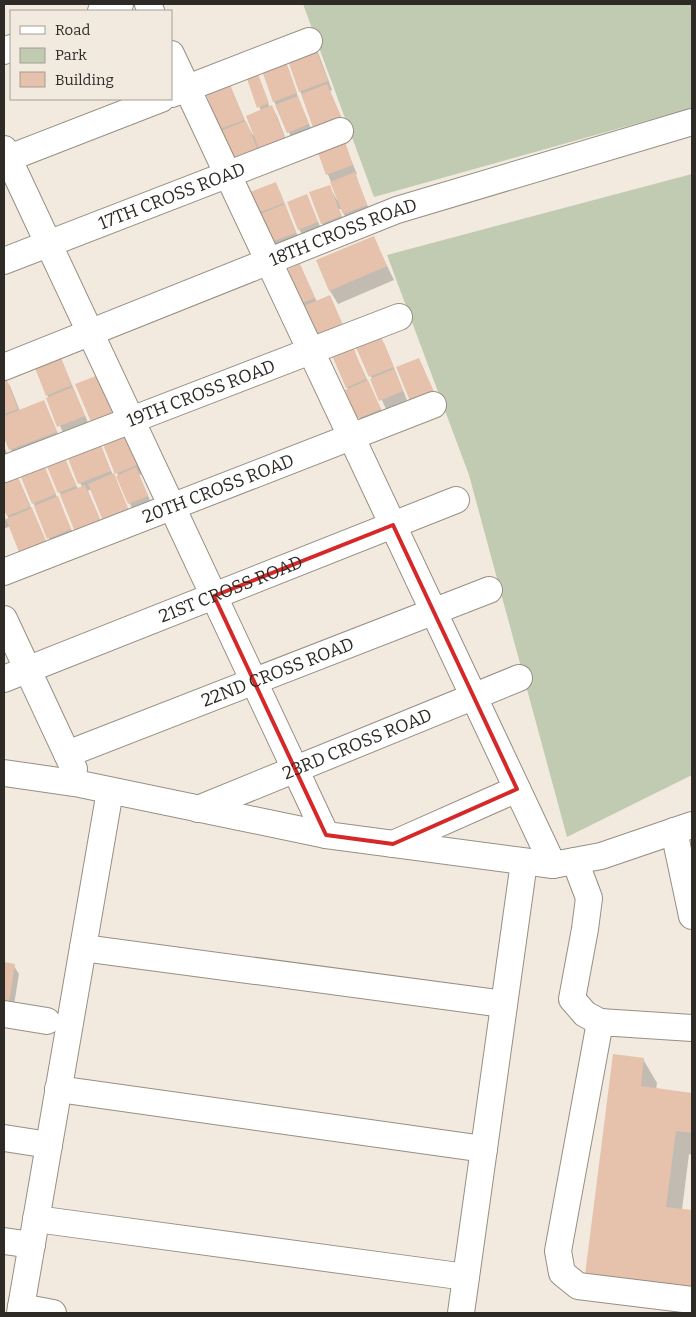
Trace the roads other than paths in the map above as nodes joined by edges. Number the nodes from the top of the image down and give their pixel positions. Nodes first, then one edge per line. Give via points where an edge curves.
1 (120, 4) edge
2 (104, 10) edge
3 (309, 41) dead end
4 (172, 59) edge
5 (179, 92) edge
6 (158, 100) edge
7 (692, 122) edge
8 (340, 131) dead end
9 (5, 156) edge
10 (228, 174) junction
11 (48, 243) junction
12 (4, 261) edge
13 (269, 261) junction
14 (399, 318) dead end
15 (90, 332) junction
16 (311, 351) junction
17 (4, 367) edge
18 (433, 406) dead end
19 (131, 420) junction
20 (352, 437) junction
21 (4, 469) edge
22 (456, 500) dead end
23 (172, 507) junction
24 (393, 525) junction
25 (4, 572) edge
26 (489, 590) dead end
27 (214, 596) junction
28 (434, 612) junction
29 (4, 619) edge
30 (15, 674) edge
31 (518, 678) dead end
32 (254, 682) junction
33 (474, 697) junction
34 (67, 754) junction
35 (295, 769) junction
36 (4, 773) edge
37 (80, 784) junction
38 (517, 788) junction
39 (110, 791) junction
40 (198, 809) junction
41 (683, 828) edge
42 (326, 835) junction
43 (393, 844) junction
44 (524, 862) junction
45 (564, 863) junction
46 (692, 916) edge
47 (83, 948) junction
48 (504, 1004) junction
49 (4, 1014) edge
50 (48, 1021) dead end
51 (600, 1022) junction
52 (692, 1028) edge
53 (58, 1090) junction
54 (4, 1138) edge
55 (49, 1145) junction
56 (484, 1149) junction
57 (36, 1219) junction
58 (4, 1241) edge
59 (32, 1245) junction
60 (466, 1277) junction
61 (692, 1300) edge
62 (20, 1310) edge
63 (53, 1313) edge
64 (461, 1313) edge

1 - 2 street
3 - 5 street
4 - 5 street
5 - 10 street
6 - 9 street
7 - 13 street, 18TH CROSS ROAD via 397,210
8 - 10 street, 17TH CROSS ROAD
9 - 11 street
10 - 11 street, 17TH CROSS ROAD
10 - 13 street
11 - 12 street, 17TH CROSS ROAD
11 - 15 street
13 - 15 street, 18TH CROSS ROAD
13 - 16 street
14 - 16 street, 19TH CROSS ROAD
15 - 17 street, 18TH CROSS ROAD
15 - 19 street
16 - 19 street, 19TH CROSS ROAD
16 - 20 street
18 - 20 street, 20TH CROSS ROAD
19 - 21 street, 19TH CROSS ROAD
19 - 23 street
20 - 23 street, 20TH CROSS ROAD
20 - 24 street
22 - 24 street, 21ST CROSS ROAD
23 - 25 street, 20TH CROSS ROAD
23 - 27 street
24 - 27 street, 21ST CROSS ROAD
24 - 28 street
26 - 28 street, 22ND CROSS ROAD
27 - 30 street, 21ST CROSS ROAD
27 - 32 street
28 - 32 street, 22ND CROSS ROAD
28 - 33 street
29 - 30 street
30 - 34 street
31 - 33 street, 23RD CROSS ROAD
32 - 34 street, 22ND CROSS ROAD
32 - 35 street
33 - 35 street, 23RD CROSS ROAD
33 - 38 street
34 - 37 street
35 - 40 street, 23RD CROSS ROAD
35 - 42 street
36 - 37 street
37 - 39 street
38 - 43 street
38 - 45 street
39 - 40 street
39 - 47 street
40 - 42 street
41 - 45 street via 600,856
41 - 46 street
42 - 43 street
43 - 44 street
44 - 45 street
44 - 48 street
45 - 51 street via 588,898 572,999 585,1014
47 - 48 street
47 - 53 street
48 - 56 street
49 - 50 street
51 - 52 street
51 - 61 street via 558,1251 562,1273 578,1286
53 - 55 street
53 - 56 street
54 - 55 street
55 - 57 street
56 - 60 street
57 - 59 street
57 - 60 street
58 - 59 street
59 - 62 street
60 - 64 street
62 - 63 street

